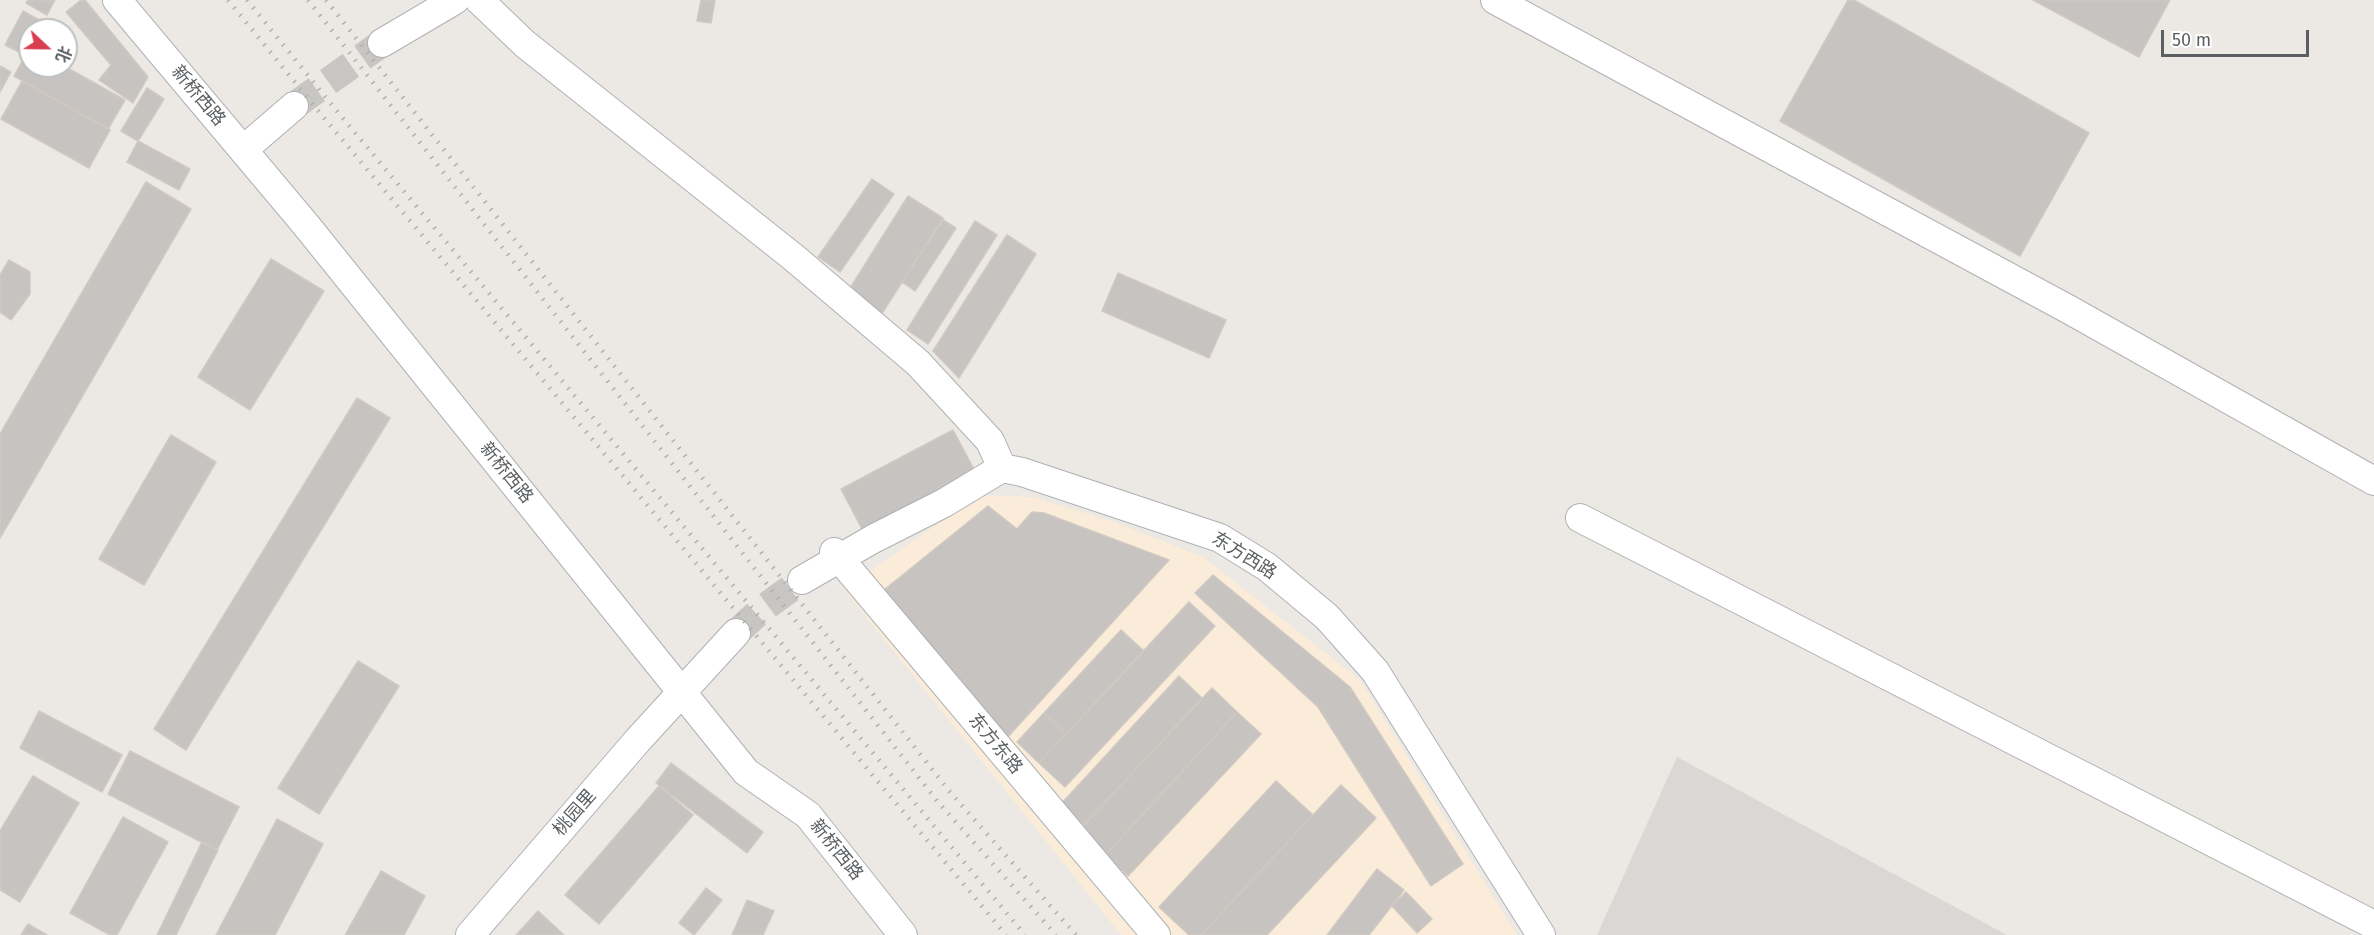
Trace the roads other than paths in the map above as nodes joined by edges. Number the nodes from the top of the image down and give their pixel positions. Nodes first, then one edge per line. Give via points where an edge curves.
1 (117, 0) edge
2 (479, 0) edge
3 (1495, 0) edge
4 (437, 4) edge
5 (382, 43) tunnel mouth
6 (294, 106) tunnel mouth
7 (243, 150) junction
8 (1002, 468) junction
9 (2374, 481) edge
10 (1580, 518) dead end
11 (837, 555) junction
12 (802, 580) tunnel mouth
13 (736, 633) tunnel mouth
14 (681, 691) junction
15 (2374, 925) edge
16 (470, 935) edge
17 (903, 935) edge
18 (1156, 935) edge
19 (1541, 935) edge

1 - 7 street, 新桥西路
2 - 8 street via 525,44 794,257 918,363 990,441
3 - 9 street via 2068,309
4 - 5 street
6 - 7 street
7 - 14 street, 新桥西路
8 - 11 street via 944,503
8 - 19 street, 东方西路 via 1220,538 1267,567 1327,617 1375,671
10 - 15 street
11 - 12 street
11 - 18 street, 东方东路
13 - 14 street
14 - 16 street, 桃园里
14 - 17 street, 新桥西路 via 746,772 808,816

